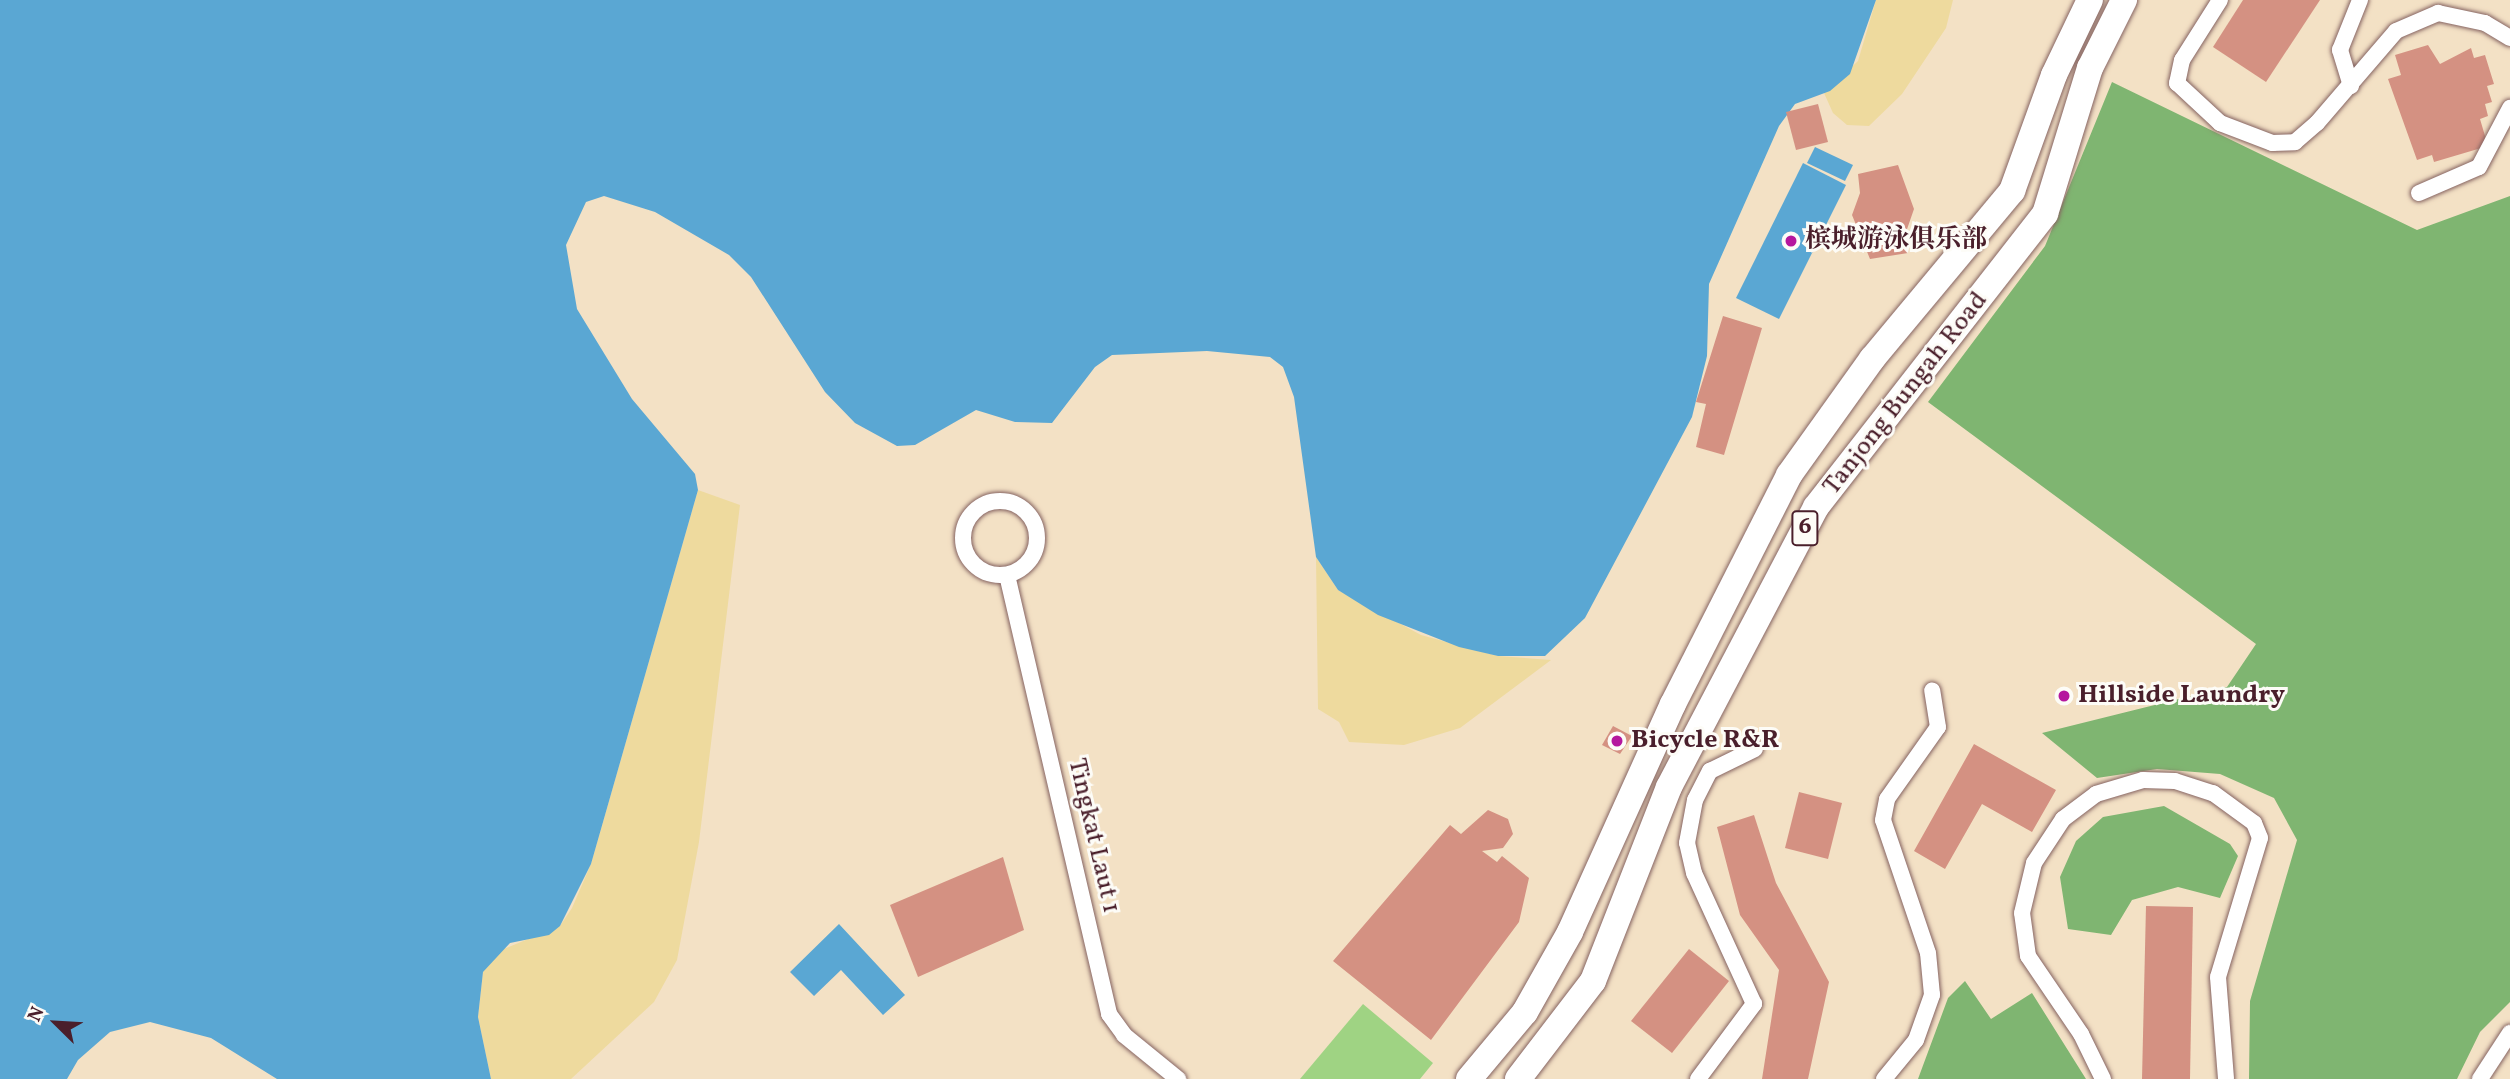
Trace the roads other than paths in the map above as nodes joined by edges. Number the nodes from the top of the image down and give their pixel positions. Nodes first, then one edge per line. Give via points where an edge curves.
1 (2090, 0) edge
2 (2124, 0) edge
3 (2220, 0) edge
4 (2360, 0) edge
5 (2510, 38) edge
6 (2351, 86) junction
7 (2510, 108) edge
8 (2420, 193) dead end
9 (1007, 575) junction
10 (1932, 690) dead end
11 (1755, 749) dead end
12 (2510, 1033) edge
13 (1178, 1079) edge
14 (1469, 1079) edge
15 (1518, 1079) edge
16 (1698, 1079) edge
17 (1884, 1079) edge
18 (2103, 1079) edge
19 (2227, 1079) edge
20 (2480, 1079) edge

1 - 14 main road, Tanjong Bungah Road / 6 via 2054,75 2012,191 1872,359 1789,475 1673,704 1570,932 1525,1012
2 - 15 main road, Tanjong Bungah Road / 6 via 2090,68 2045,214 1816,507 1669,787 1593,981
3 - 6 street via 2182,60 2177,83 2220,123 2272,143 2295,142
4 - 6 street via 2340,50
5 - 6 street via 2485,23 2438,13 2396,31
7 - 8 street via 2479,167
9 - 9 street via 984,572 963,542 968,519 999,501 1022,508 1038,540 1028,563
9 - 13 street, Tingkat Laut 1 via 1109,1014 1124,1035
10 - 17 street via 1938,727 1887,799 1883,820 1928,953 1932,995 1916,1040
11 - 16 street via 1710,771 1695,800 1687,843 1694,873 1754,1004
12 - 20 street
18 - 19 street via 2081,1034 2028,956 2022,913 2034,863 2063,820 2096,794 2143,780 2175,781 2213,793 2254,823 2260,838 2218,977

